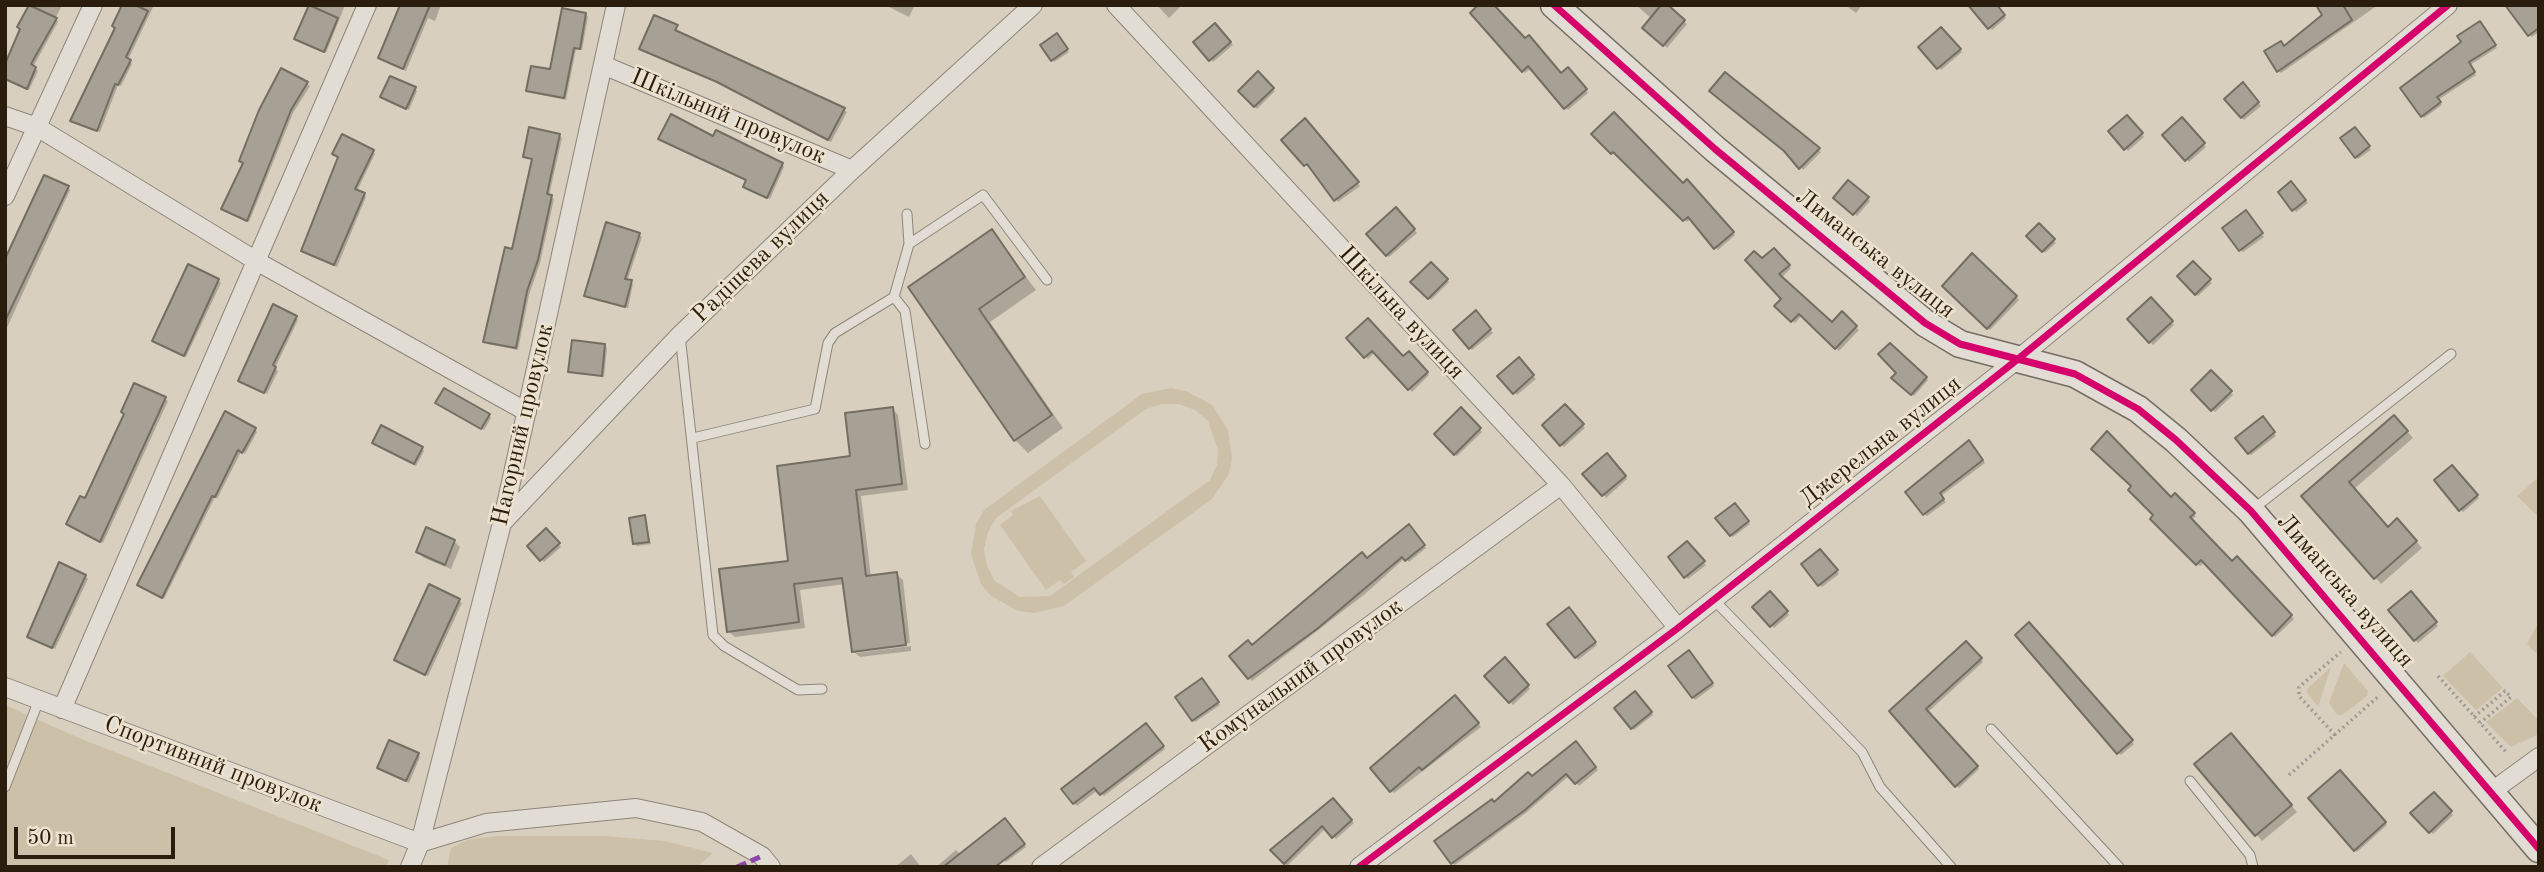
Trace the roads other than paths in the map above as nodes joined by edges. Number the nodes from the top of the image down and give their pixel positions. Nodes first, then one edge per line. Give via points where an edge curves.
1 (93, 5) edge
2 (368, 5) edge
3 (616, 5) edge
4 (1033, 5) edge
5 (1116, 5) edge
6 (1554, 5) edge
7 (2448, 5) edge
8 (603, 65) junction
9 (5, 116) edge
10 (37, 127) junction
11 (852, 170) junction
12 (5, 196) edge
13 (907, 214) dead end
14 (909, 244) junction
15 (258, 262) junction
16 (1047, 280) dead end
17 (894, 297) junction
18 (680, 335) junction
19 (2451, 354) dead end
20 (2018, 359) junction
21 (527, 412) junction
22 (693, 438) junction
23 (925, 444) dead end
24 (1561, 485) junction
25 (2251, 511) junction
26 (502, 523) junction
27 (1713, 599) junction
28 (1678, 628) junction
29 (5, 687) edge
30 (822, 689) dead end
31 (39, 700) junction
32 (62, 709) junction
33 (1991, 729) dead end
34 (2539, 757) edge
35 (2190, 781) dead end
36 (5, 787) edge
37 (2491, 792) junction
38 (420, 843) junction
39 (2539, 849) edge
40 (410, 867) edge
41 (422, 867) edge
42 (771, 867) edge
43 (1041, 867) edge
44 (1359, 867) edge
45 (1951, 867) edge
46 (2119, 867) edge
47 (2253, 867) edge

1 - 10 street
2 - 15 street
3 - 8 street, Нагорний провулок
4 - 11 street, Радіщева вулиця
5 - 24 street, Шкільна вулиця
6 - 20 street, Лиманська вулиця via 1715,149 1925,323 1960,344
7 - 20 street, Джерельна вулиця
8 - 11 street, Шкільний провулок
8 - 21 street, Нагорний провулок
9 - 10 street
10 - 12 street
10 - 15 street
11 - 18 street, Радіщева вулиця
13 - 14 lane
14 - 16 lane via 983,195
14 - 17 lane
15 - 21 street
15 - 32 street
17 - 22 lane via 835,333 828,343 815,409
17 - 23 lane via 905,311
18 - 22 lane
18 - 26 street, Радіщева вулиця
19 - 25 lane
20 - 25 street, Лиманська вулиця via 2075,374 2138,409
20 - 27 street, Джерельна вулиця
21 - 26 street, Нагорний провулок
22 - 30 lane via 713,635 798,690
24 - 28 street, Шкільна вулиця
24 - 43 street, Комунальний провулок
25 - 37 street, Лиманська вулиця
26 - 38 street, Нагорний провулок
27 - 28 street, Джерельна вулиця
27 - 45 lane via 1862,752 1880,787
28 - 44 street, Джерельна вулиця
29 - 31 street, Спортивний провулок
31 - 32 street, Спортивний провулок
31 - 36 lane
32 - 38 street, Спортивний провулок
33 - 46 lane
34 - 37 street
35 - 47 lane via 2250,855
37 - 39 street, Лиманська вулиця
38 - 40 street
38 - 41 street
38 - 42 street via 486,823 636,808 702,822 762,856

